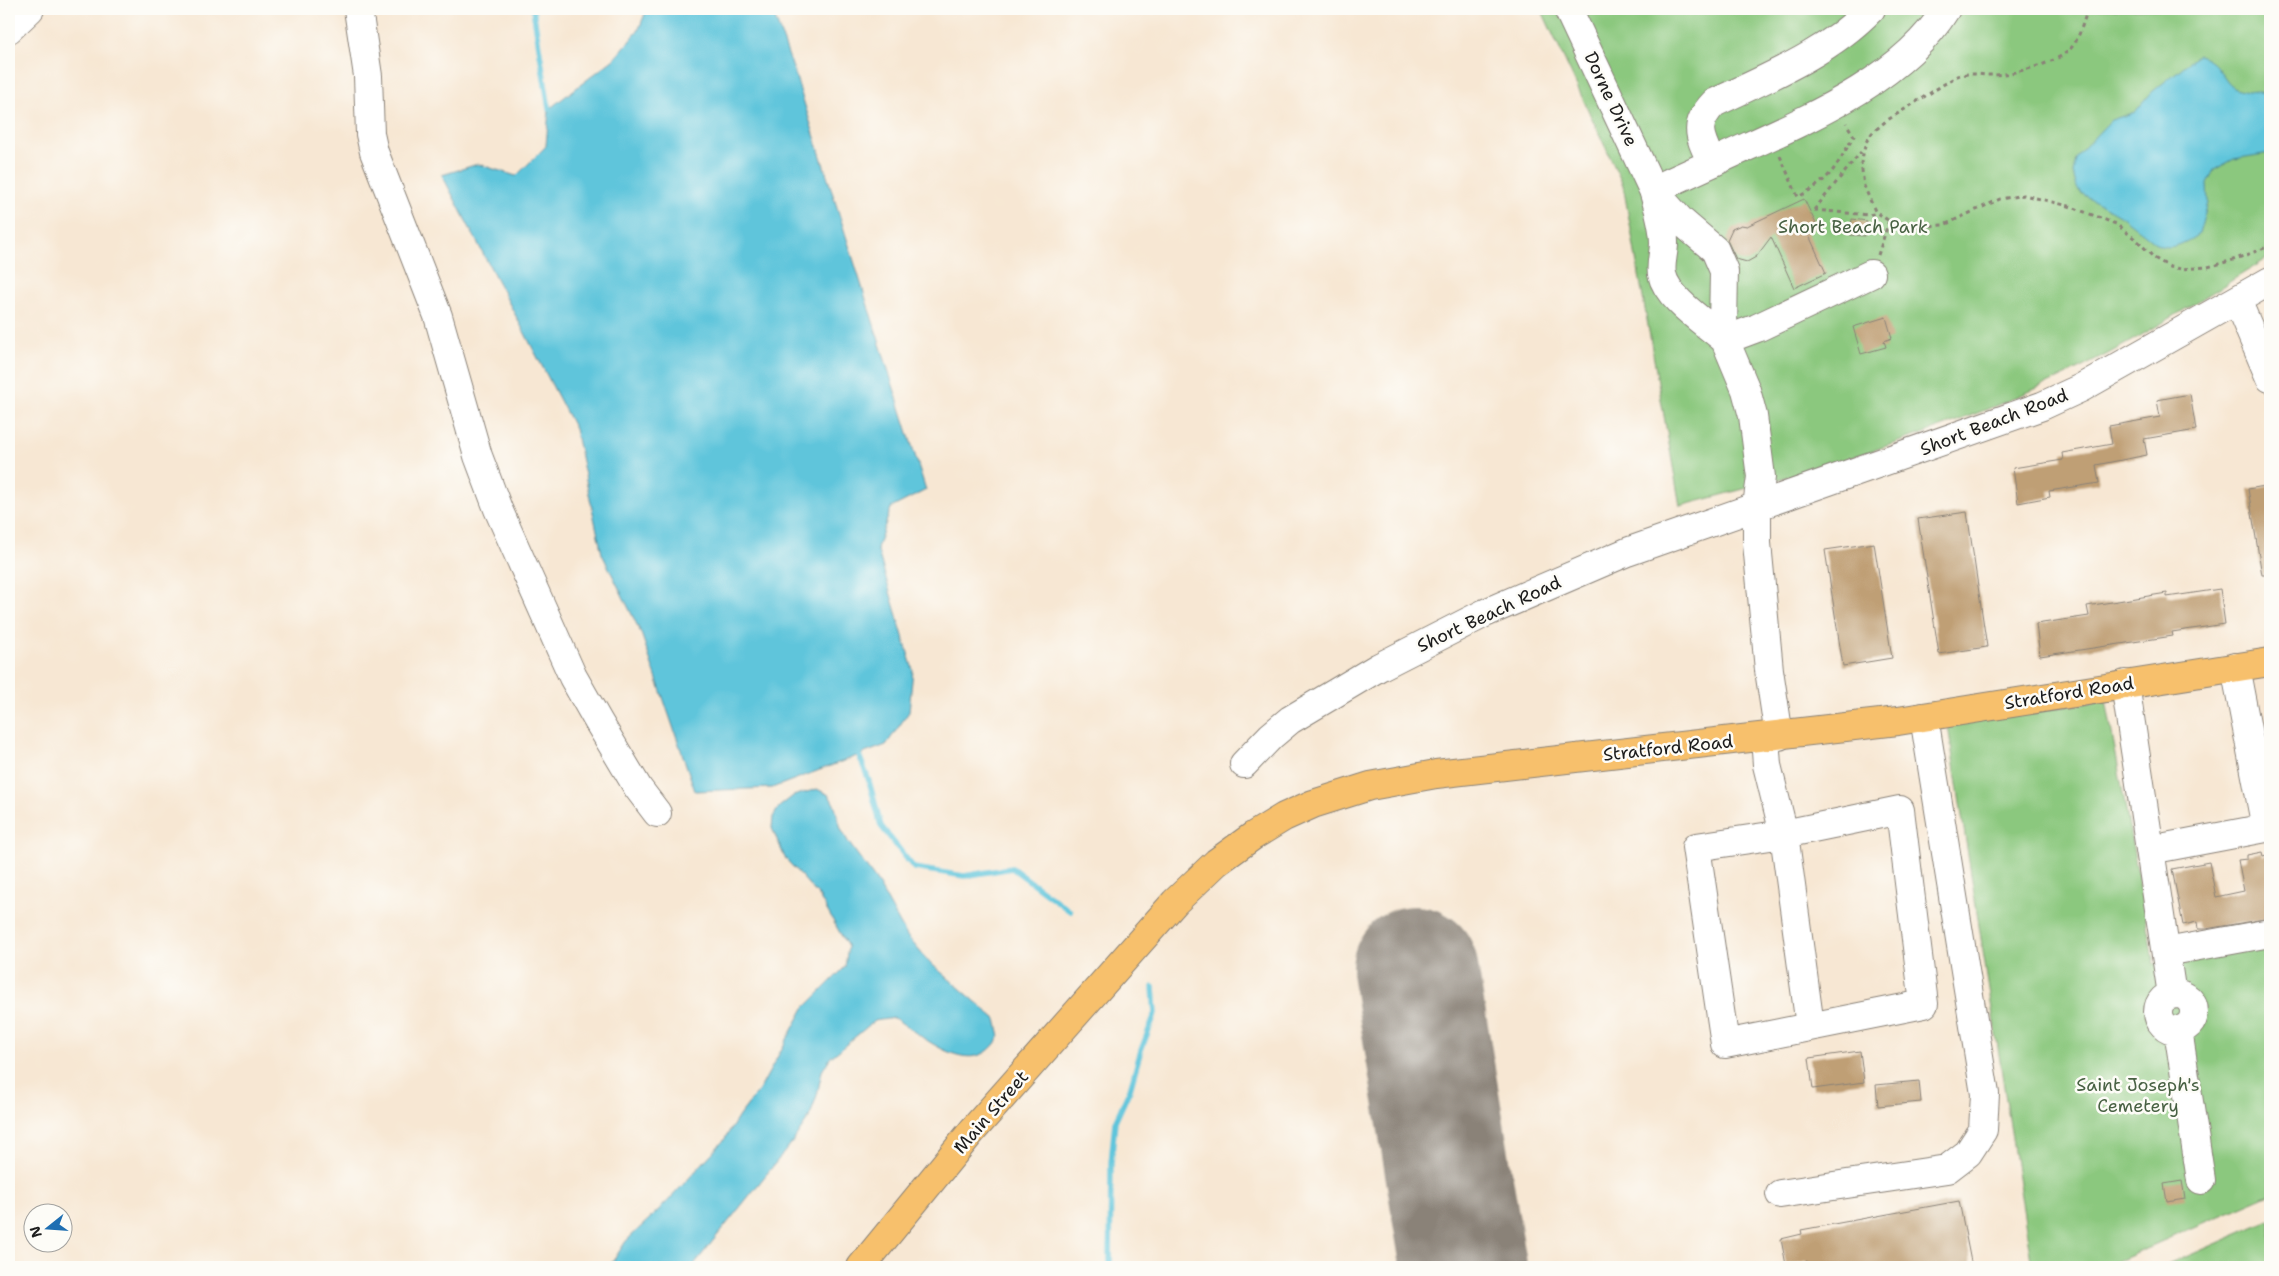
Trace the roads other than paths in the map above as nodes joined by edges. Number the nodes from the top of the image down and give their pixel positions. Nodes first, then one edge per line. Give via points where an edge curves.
1 (30, 9) edge
2 (358, 9) edge
3 (1568, 9) edge
4 (1872, 9) edge
5 (1946, 9) edge
6 (9, 30) edge
7 (1712, 163) junction
8 (1653, 190) junction
9 (1871, 274) road end
10 (2270, 281) edge
11 (2237, 300) junction
12 (1725, 340) junction
13 (2270, 378) edge
14 (1757, 506) junction
15 (2270, 662) edge
16 (2235, 667) junction
17 (2125, 684) junction
18 (1924, 716) junction
19 (1772, 737) junction
20 (1244, 764) dead end
21 (657, 813) dead end
22 (2268, 830) edge
23 (1784, 834) junction
24 (2150, 850) junction
25 (2270, 933) edge
26 (2166, 952) junction
27 (1123, 960) joint
28 (1810, 1026) junction
29 (2201, 1180) dead end
30 (1780, 1194) dead end
31 (861, 1267) edge

1 - 6 street
2 - 21 street via 374,152 438,316 488,482 573,677 629,773
3 - 8 street, Dorne Drive
4 - 7 street via 1798,63 1714,103 1705,112 1699,130
5 - 7 street via 1924,38 1904,57 1863,87
7 - 8 street
8 - 12 street, Dorne Drive via 1662,221 1661,272 1667,287 1677,300
8 - 12 street, Dorne Drive via 1681,221 1711,245 1720,258 1724,280 1722,315
9 - 12 street
10 - 11 street, Short Beach Road
11 - 13 street
11 - 14 street, Short Beach Road via 2081,388 2042,406
12 - 14 street, Dorne Drive via 1753,416 1761,477
14 - 19 street
14 - 20 street, Short Beach Road via 1626,552 1485,613 1379,667 1290,720
15 - 16 main road, Stratford Road
16 - 17 main road, Stratford Road
16 - 22 street
17 - 18 main road, Stratford Road
17 - 24 street
18 - 19 main road, Stratford Road
18 - 30 street via 1985,1094 1983,1130 1968,1153 1947,1169
19 - 23 street via 1767,765
19 - 27 main road, Stratford Road via 1454,771 1338,795 1284,818 1217,862 1175,902
22 - 24 street
23 - 28 street
23 - 28 street via 1696,847 1725,1044
23 - 28 street via 1900,810 1924,1004
24 - 26 street
25 - 26 street
26 - 29 street via 2172,995 2185,997 2194,1012 2190,1023 2178,1030
27 - 31 main road, Main Street via 973,1130

